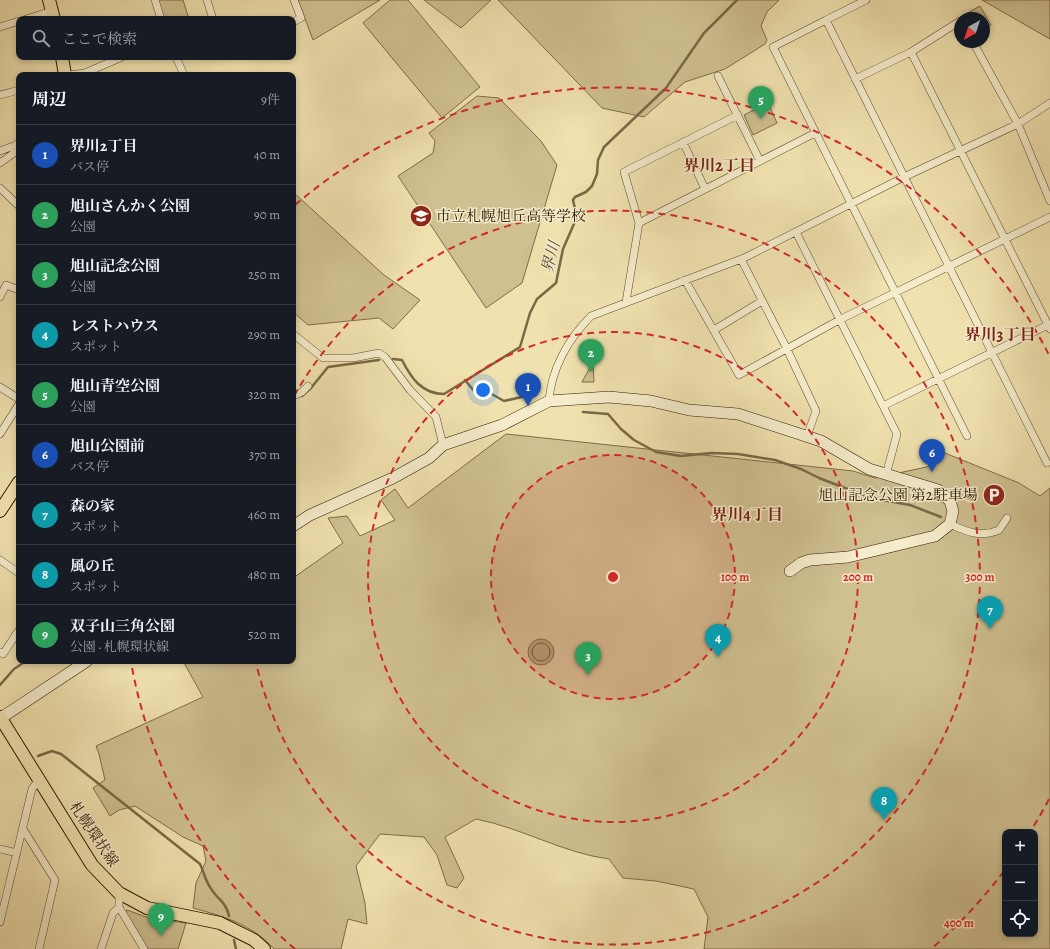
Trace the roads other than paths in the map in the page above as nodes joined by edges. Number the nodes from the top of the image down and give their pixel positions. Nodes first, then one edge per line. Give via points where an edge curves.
1 (155, 0) edge
2 (207, 0) edge
3 (294, 0) edge
4 (866, 0) edge
5 (52, 10) edge
6 (35, 16) edge
7 (160, 16) edge
8 (212, 16) edge
9 (296, 20) edge
10 (826, 20) junction
11 (16, 22) edge
12 (954, 25) edge
13 (0, 27) edge
14 (976, 48) edge
15 (911, 52) junction
16 (63, 60) edge
17 (115, 60) edge
18 (177, 60) edge
19 (65, 72) edge
20 (87, 72) edge
21 (183, 72) edge
22 (718, 76) dead end
23 (855, 79) junction
24 (16, 91) edge
25 (0, 95) edge
26 (1050, 103) edge
27 (738, 115) junction
28 (1018, 124) junction
29 (815, 133) junction
30 (683, 142) junction
31 (16, 145) edge
32 (16, 148) edge
33 (0, 151) edge
34 (961, 152) junction
35 (760, 161) junction
36 (0, 163) edge
37 (904, 177) junction
38 (0, 188) edge
39 (705, 189) junction
40 (1050, 201) edge
41 (16, 203) edge
42 (851, 204) junction
43 (1050, 217) edge
44 (639, 223) junction
45 (796, 232) junction
46 (1005, 240) junction
47 (741, 259) junction
48 (949, 266) junction
49 (685, 280) junction
50 (16, 289) edge
51 (895, 292) junction
52 (0, 297) edge
53 (762, 301) junction
54 (626, 302) junction
55 (841, 319) junction
56 (1049, 327) edge
57 (714, 330) junction
58 (296, 336) edge
59 (786, 347) junction
60 (992, 352) junction
61 (938, 379) junction
62 (308, 386) dead end
63 (0, 387) edge
64 (296, 395) edge
65 (16, 397) edge
66 (549, 401) junction
67 (883, 406) junction
68 (16, 409) edge
69 (0, 434) edge
70 (807, 436) junction
71 (967, 436) dead end
72 (443, 445) junction
73 (1047, 463) dead end
74 (886, 475) junction
75 (16, 487) edge
76 (0, 511) edge
77 (1007, 518) dead end
78 (296, 524) edge
79 (950, 524) junction
80 (0, 560) edge
81 (16, 571) edge
82 (790, 571) dead end
83 (16, 634) edge
84 (0, 652) edge
85 (82, 664) edge
86 (0, 718) edge
87 (39, 779) junction
88 (23, 829) junction
89 (0, 849) edge
90 (17, 853) junction
91 (119, 893) junction
92 (119, 907) junction
93 (0, 922) edge
94 (39, 949) edge
95 (101, 949) edge
96 (144, 949) edge
97 (264, 949) edge

1 - 7 street
2 - 8 street
3 - 9 street via 301,18
4 - 10 street
5 - 6 street
10 - 23 street
10 - 29 street via 773,47
11 - 13 street
12 - 15 street
14 - 28 street
15 - 23 street
15 - 34 street
16 - 19 main road
17 - 20 street
18 - 21 street
22 - 27 street
23 - 37 street
24 - 25 street
26 - 28 street
27 - 30 street
27 - 35 street
28 - 34 street
28 - 40 street
29 - 35 street
29 - 42 street
30 - 39 street
30 - 44 street via 624,172
31 - 33 street
32 - 36 street
34 - 37 street
34 - 46 street
35 - 39 street
37 - 42 street
37 - 48 street
38 - 41 street
39 - 44 street
42 - 45 street
42 - 51 street
43 - 46 street
44 - 54 street
45 - 47 street
45 - 55 street
46 - 48 street
46 - 56 street
47 - 49 street
47 - 53 street
48 - 51 street
48 - 60 street
49 - 54 street
49 - 57 street
50 - 52 street via 6,285
51 - 55 street
51 - 61 street
53 - 57 street
53 - 59 street
54 - 66 street via 591,316 582,326 556,367 550,386
55 - 59 street
55 - 67 street
56 - 60 street
57 - 59 street via 738,375
58 - 72 street via 323,358 353,358 379,354 385,357 410,390 436,417
59 - 70 street via 816,411
60 - 61 street
60 - 73 street
61 - 67 street
61 - 71 street
62 - 64 street
63 - 65 street
66 - 70 street via 608,397 652,401 689,410 738,414
66 - 72 street via 502,425
67 - 74 street via 897,434
68 - 69 street
70 - 74 street via 836,448 869,469
72 - 78 street via 429,458 393,478 310,515
74 - 79 street via 938,490 950,501 953,511
75 - 76 main road
77 - 79 street via 999,530 981,535
79 - 82 street via 935,536 848,557 810,560
80 - 81 street
83 - 84 street via 3,654
85 - 86 street
86 - 87 main road, 札幌環状線
87 - 88 street via 32,789
87 - 91 main road, 札幌環状線 via 92,865
88 - 90 street
88 - 94 street via 55,880
89 - 90 street
90 - 93 street
91 - 92 street
91 - 97 main road, 札幌環状線 via 147,908 220,923 254,940
92 - 95 street via 112,913
92 - 96 street

